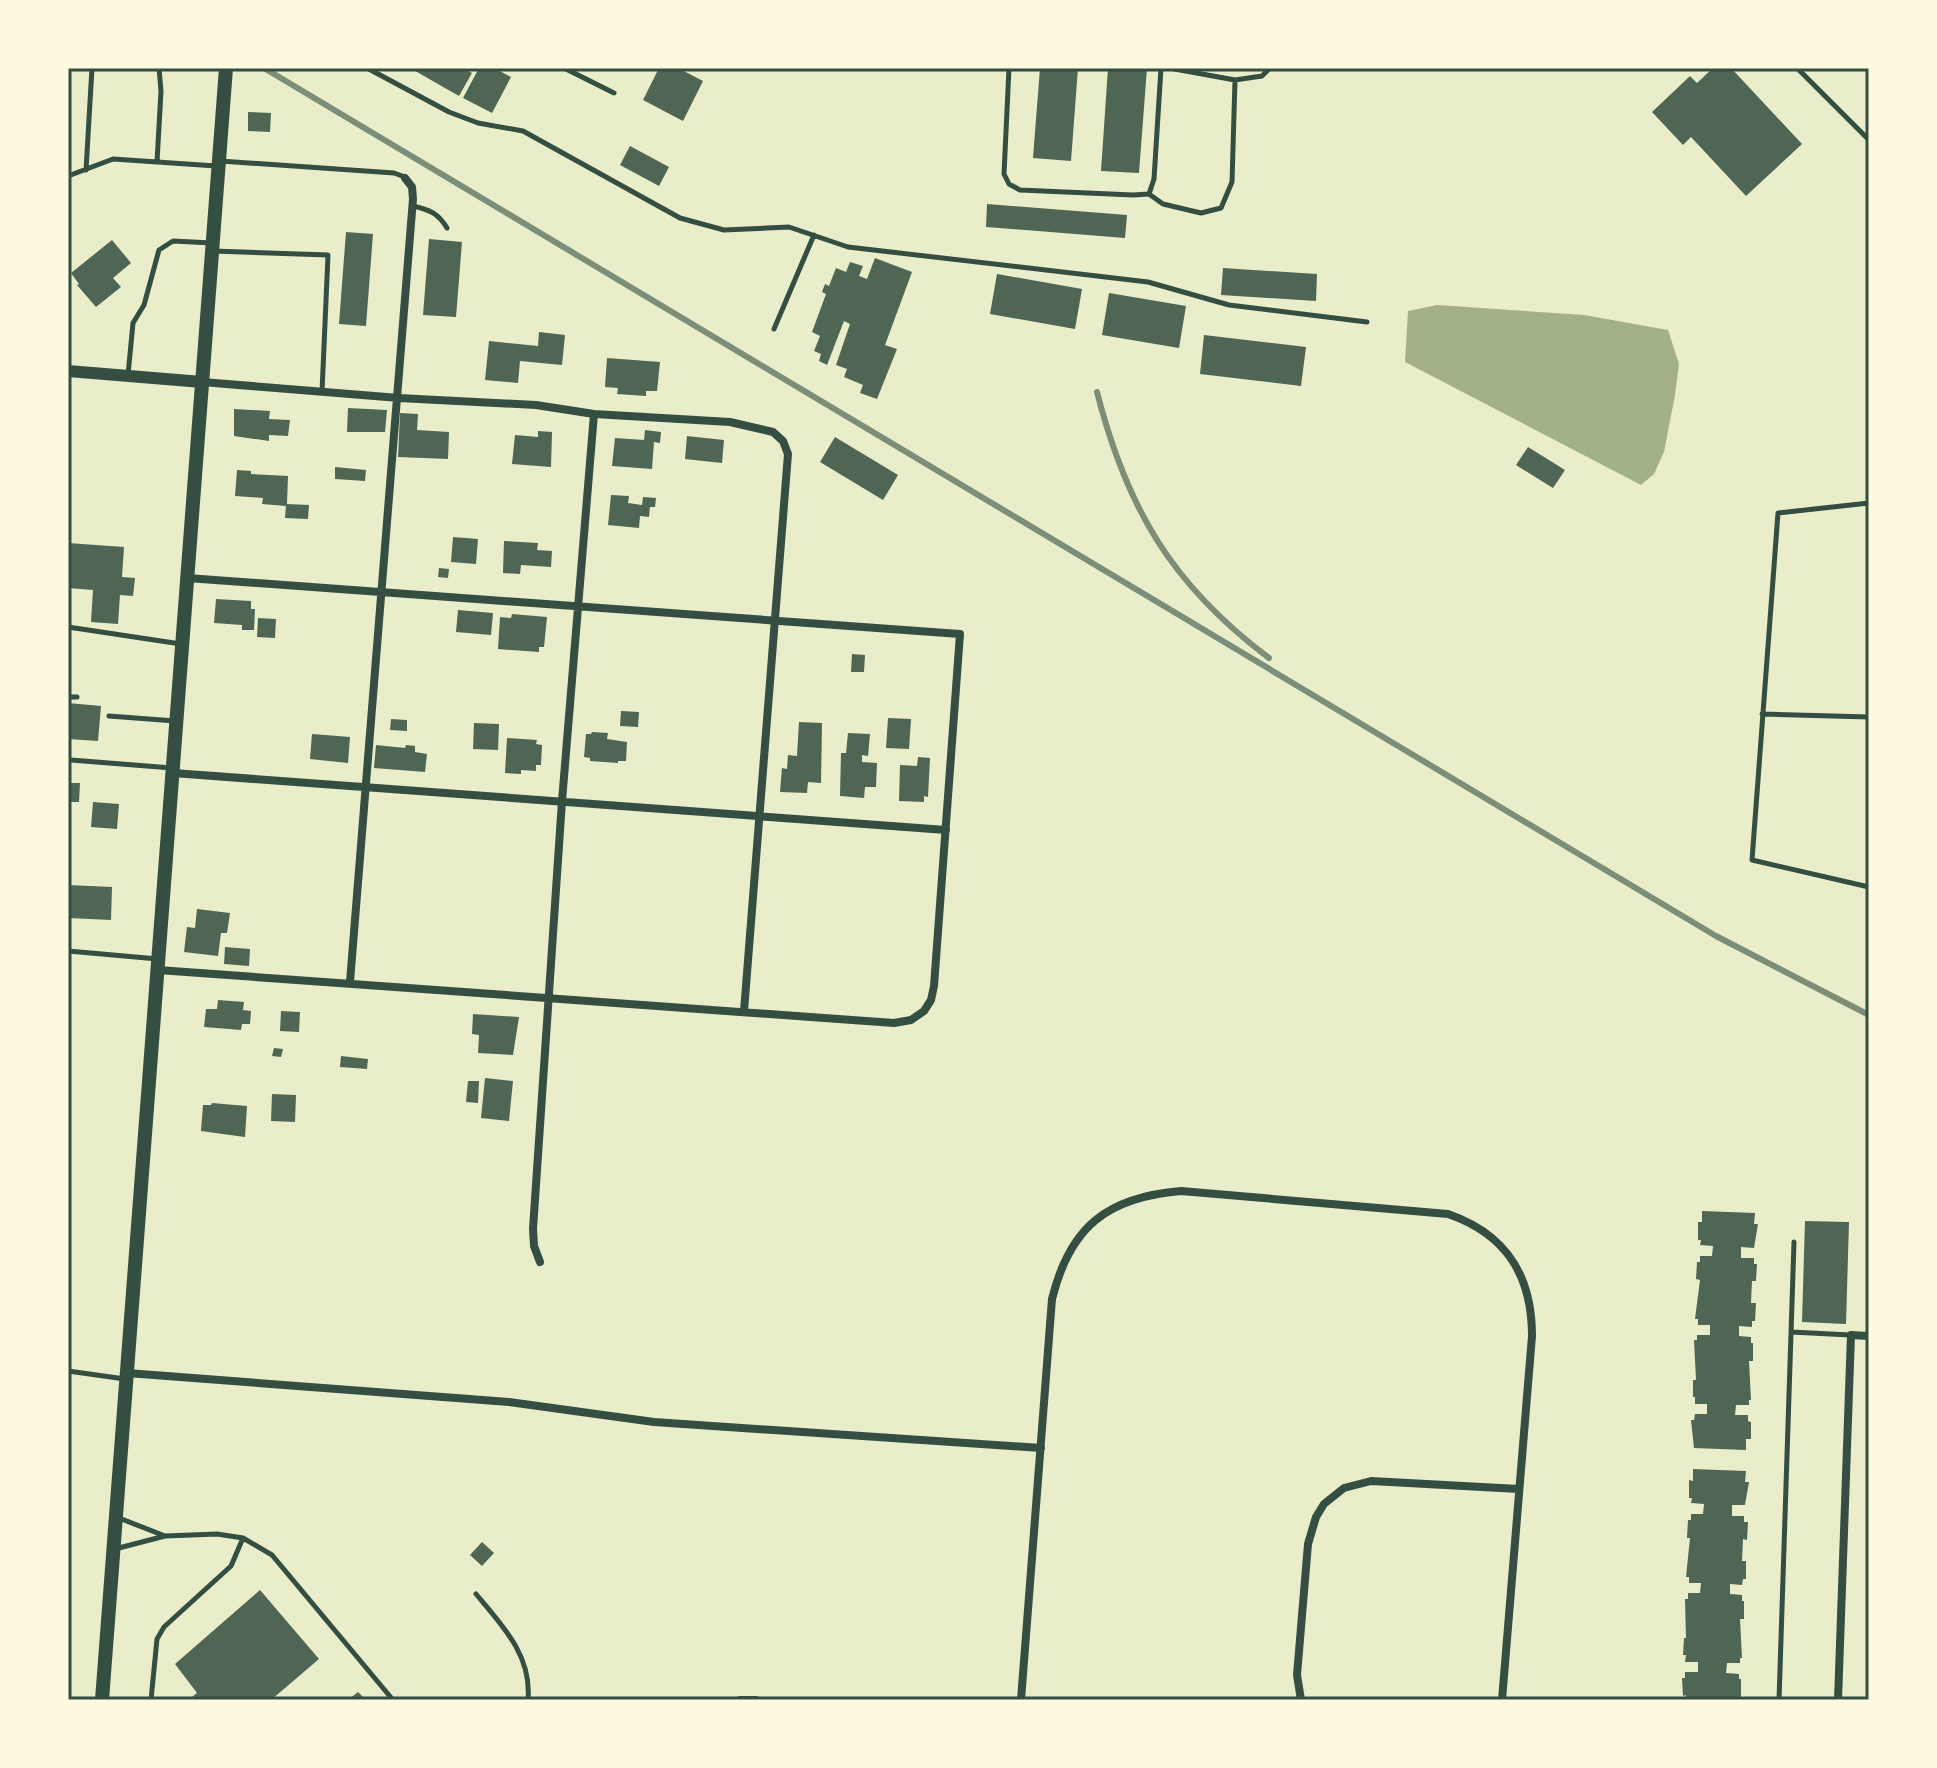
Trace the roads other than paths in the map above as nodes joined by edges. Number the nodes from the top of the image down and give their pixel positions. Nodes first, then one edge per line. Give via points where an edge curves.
1 (92, 68) edge
2 (159, 68) edge
3 (226, 68) edge
4 (367, 68) edge
5 (564, 68) edge
6 (1009, 68) edge
7 (1161, 68) edge
8 (1169, 68) edge
9 (1270, 68) edge
10 (1797, 68) edge
11 (1235, 80) junction
12 (614, 93) dead end
13 (1869, 140) edge
14 (157, 162) junction
15 (219, 164) junction
16 (86, 170) junction
17 (68, 176) edge
18 (405, 178) joint
19 (1149, 194) junction
20 (413, 206) junction
21 (447, 228) dead end
22 (814, 235) junction
23 (212, 247) junction
24 (1367, 322) dead end
25 (774, 329) dead end
26 (68, 371) edge
27 (128, 376) junction
28 (202, 382) junction
29 (322, 392) junction
30 (399, 398) junction
31 (594, 414) junction
32 (1869, 503) edge
33 (187, 578) junction
34 (382, 593) junction
35 (577, 607) junction
36 (775, 622) junction
37 (68, 627) edge
38 (182, 644) junction
39 (68, 697) edge
40 (77, 697) dead end
41 (1762, 714) junction
42 (109, 716) dead end
43 (1869, 717) edge
44 (176, 721) junction
45 (71, 760) dead end
46 (173, 771) junction
47 (366, 788) junction
48 (562, 801) junction
49 (760, 816) junction
50 (946, 830) junction
51 (1869, 887) edge
52 (68, 951) edge
53 (159, 964) junction
54 (350, 982) junction
55 (548, 998) junction
56 (744, 1011) junction
57 (1794, 1242) dead end
58 (540, 1262) dead end
59 (1791, 1332) junction
60 (1851, 1335) junction
61 (1869, 1336) edge
62 (68, 1371) edge
63 (126, 1376) junction
64 (1041, 1448) junction
65 (1519, 1489) junction
66 (116, 1517) junction
67 (165, 1536) junction
68 (243, 1538) junction
69 (114, 1549) junction
70 (476, 1594) dead end
71 (102, 1700) edge
72 (151, 1700) edge
73 (393, 1700) edge
74 (528, 1700) edge
75 (740, 1700) edge
76 (753, 1700) edge
77 (1021, 1700) edge
78 (1301, 1700) edge
79 (1502, 1700) edge
80 (1779, 1700) edge
81 (1838, 1700) edge

1 - 16 lane
2 - 14 lane
3 - 15 main road
4 - 22 lane via 449,112 523,131 680,218 724,230 789,227
5 - 12 lane
6 - 19 lane via 1004,174 1009,184 1020,190
7 - 19 lane
8 - 11 lane
9 - 11 lane via 1262,76
10 - 13 lane
11 - 19 lane via 1232,182 1221,208 1201,213 1163,204
14 - 15 lane
14 - 16 lane via 113,159
15 - 18 lane via 394,173
15 - 23 main road
16 - 17 lane
18 - 20 street via 412,187
20 - 21 lane via 432,211
20 - 30 street
22 - 24 lane via 848,247 1148,282 1229,305
22 - 25 lane
23 - 27 lane via 173,241 159,250 144,305 133,323
23 - 28 main road
23 - 29 lane via 328,255
26 - 27 street
27 - 28 street
28 - 29 street
28 - 33 main road
29 - 30 street
30 - 31 street via 536,405
30 - 34 street
31 - 35 street
31 - 36 street via 730,422 773,432 783,441 788,454
32 - 41 lane via 1778,513
33 - 34 street
33 - 38 main road
34 - 35 street
34 - 47 street
35 - 36 street
35 - 48 street
36 - 49 street
36 - 50 street via 960,634
37 - 38 lane
38 - 44 main road
39 - 40 lane
41 - 43 lane
41 - 51 lane via 1752,860
42 - 44 lane
44 - 46 main road
45 - 46 lane
46 - 47 street
46 - 53 main road
47 - 48 street
47 - 54 street
48 - 49 street
48 - 55 street
49 - 50 street
49 - 56 street
50 - 56 street via 934,986 924,1011 894,1023
52 - 53 lane
53 - 54 street
53 - 63 main road
54 - 55 street
55 - 56 street
55 - 58 street via 533,1229
57 - 59 lane
59 - 60 lane
59 - 80 lane
60 - 61 street
60 - 81 street
62 - 63 lane
63 - 64 street via 509,1402 654,1422
63 - 66 main road
64 - 65 street via 1052,1299 1073,1245 1115,1206 1147,1194 1181,1191 1448,1214 1469,1221 1502,1245 1521,1276 1532,1316
64 - 77 street
65 - 78 street via 1371,1481 1357,1483 1324,1504 1308,1544 1297,1675
65 - 79 street
66 - 67 lane
66 - 69 main road
67 - 68 lane
67 - 69 lane
68 - 72 lane via 231,1566 157,1639
68 - 73 lane via 272,1555
69 - 71 main road
70 - 74 lane via 525,1661
75 - 76 street

